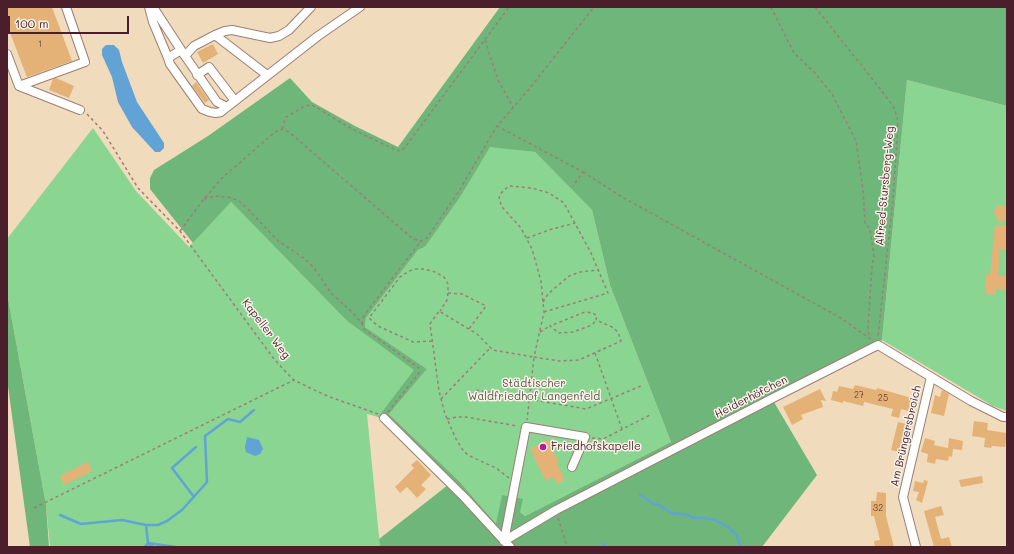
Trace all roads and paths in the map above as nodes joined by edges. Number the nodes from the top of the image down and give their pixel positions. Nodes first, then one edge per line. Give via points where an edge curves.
1 (66, 7) edge
2 (149, 7) edge
3 (153, 7) edge
4 (311, 7) edge
5 (360, 7) edge
6 (509, 7) edge
7 (594, 7) edge
8 (771, 7) edge
9 (815, 7) edge
10 (215, 35) junction
11 (486, 40) junction
12 (183, 53) junction
13 (7, 54) edge
14 (168, 58) junction
15 (198, 75) junction
16 (267, 75) junction
17 (19, 86) junction
18 (235, 101) junction
19 (227, 107) junction
20 (513, 107) junction
21 (80, 110) joint
22 (497, 126) junction
23 (282, 129) junction
24 (583, 172) junction
25 (573, 186) dead end
26 (204, 199) junction
27 (575, 223) junction
28 (180, 231) junction
29 (526, 239) junction
30 (421, 241) junction
31 (598, 270) junction
32 (448, 293) junction
33 (543, 302) junction
34 (439, 312) junction
35 (544, 312) junction
36 (596, 320) junction
37 (362, 324) junction
38 (550, 326) junction
39 (469, 330) junction
40 (540, 332) junction
41 (869, 337) junction
42 (432, 341) junction
43 (878, 345) junction
44 (490, 348) junction
45 (595, 353) junction
46 (534, 357) junction
47 (931, 377) junction
48 (294, 380) junction
49 (641, 386) dead end
50 (476, 390) dead end
51 (611, 398) junction
52 (441, 399) junction
53 (528, 399) junction
54 (652, 414) dead end
55 (1007, 417) edge
56 (384, 418) junction
57 (447, 419) junction
58 (526, 427) junction
59 (622, 429) junction
60 (586, 437) junction
61 (572, 467) dead end
62 (515, 483) junction
63 (34, 508) dead end
64 (556, 510) junction
65 (507, 544) edge
66 (567, 547) edge
67 (916, 547) edge

1 - 17 street via 85,62
2 - 14 street
3 - 12 street
4 - 10 street via 289,30 279,36 270,38 232,30
5 - 16 street
6 - 11 path
7 - 20 path
8 - 41 path via 794,52 832,94 856,141 865,223 870,229 874,256
9 - 43 path, Alfred-Stursberg-Weg via 893,106 897,117 893,199
10 - 12 street
10 - 16 street
11 - 20 path via 498,80
11 - 23 path via 401,151 362,134 311,105 286,117
12 - 14 street
12 - 15 street
13 - 17 street
14 - 19 street via 202,109 216,113
15 - 18 street via 209,67
15 - 19 street via 217,102
16 - 18 street
17 - 21 street
18 - 19 street
20 - 22 path
21 - 28 path, Kapeller Weg via 103,131 138,188
22 - 24 path
22 - 30 path via 459,191 427,238
23 - 26 path via 275,132 222,178
23 - 30 path via 289,132 413,239
24 - 25 path
24 - 41 path via 622,197 840,317
26 - 28 path
26 - 37 path via 228,196 239,201 277,240 305,259 331,294
27 - 29 path
27 - 29 path via 564,203 549,193 509,186 500,194 499,200 521,228
27 - 31 path
28 - 48 path, Kapeller Weg via 274,359
29 - 33 path via 532,249 541,281
30 - 37 path via 365,314
31 - 33 path via 569,276 548,294
31 - 35 path via 608,292
32 - 34 path via 447,300
32 - 39 path via 462,294 486,306
32 - 42 path via 448,284 444,277 424,269 409,271 400,277 369,318 378,326 413,342
33 - 35 path
34 - 39 path
34 - 42 path via 430,324
35 - 40 path
36 - 38 path via 592,325 573,332 559,333
36 - 38 path via 595,314 585,312
36 - 45 path via 618,332 621,341
37 - 56 path via 364,330 419,368 419,373
38 - 40 path
39 - 44 path via 477,334
40 - 46 path
41 - 43 path
42 - 52 path
43 - 47 street
43 - 64 street, Heiderhöfchen
44 - 46 path
44 - 52 path
45 - 46 path via 579,360 559,361
45 - 51 path
46 - 53 path
47 - 55 street via 971,401
47 - 67 street, Am Brüngersbroich via 903,497
48 - 56 path, Kapeller Weg
48 - 63 path
49 - 51 path
50 - 53 path
51 - 53 path via 586,409
51 - 59 path
52 - 57 path
53 - 58 path
54 - 59 path
56 - 65 street via 465,498
57 - 58 path via 457,416
57 - 62 path via 464,452 496,468
58 - 60 street
58 - 62 street
59 - 60 path via 603,439
60 - 61 street
62 - 65 street
64 - 65 street, Heiderhöfchen
64 - 66 path

